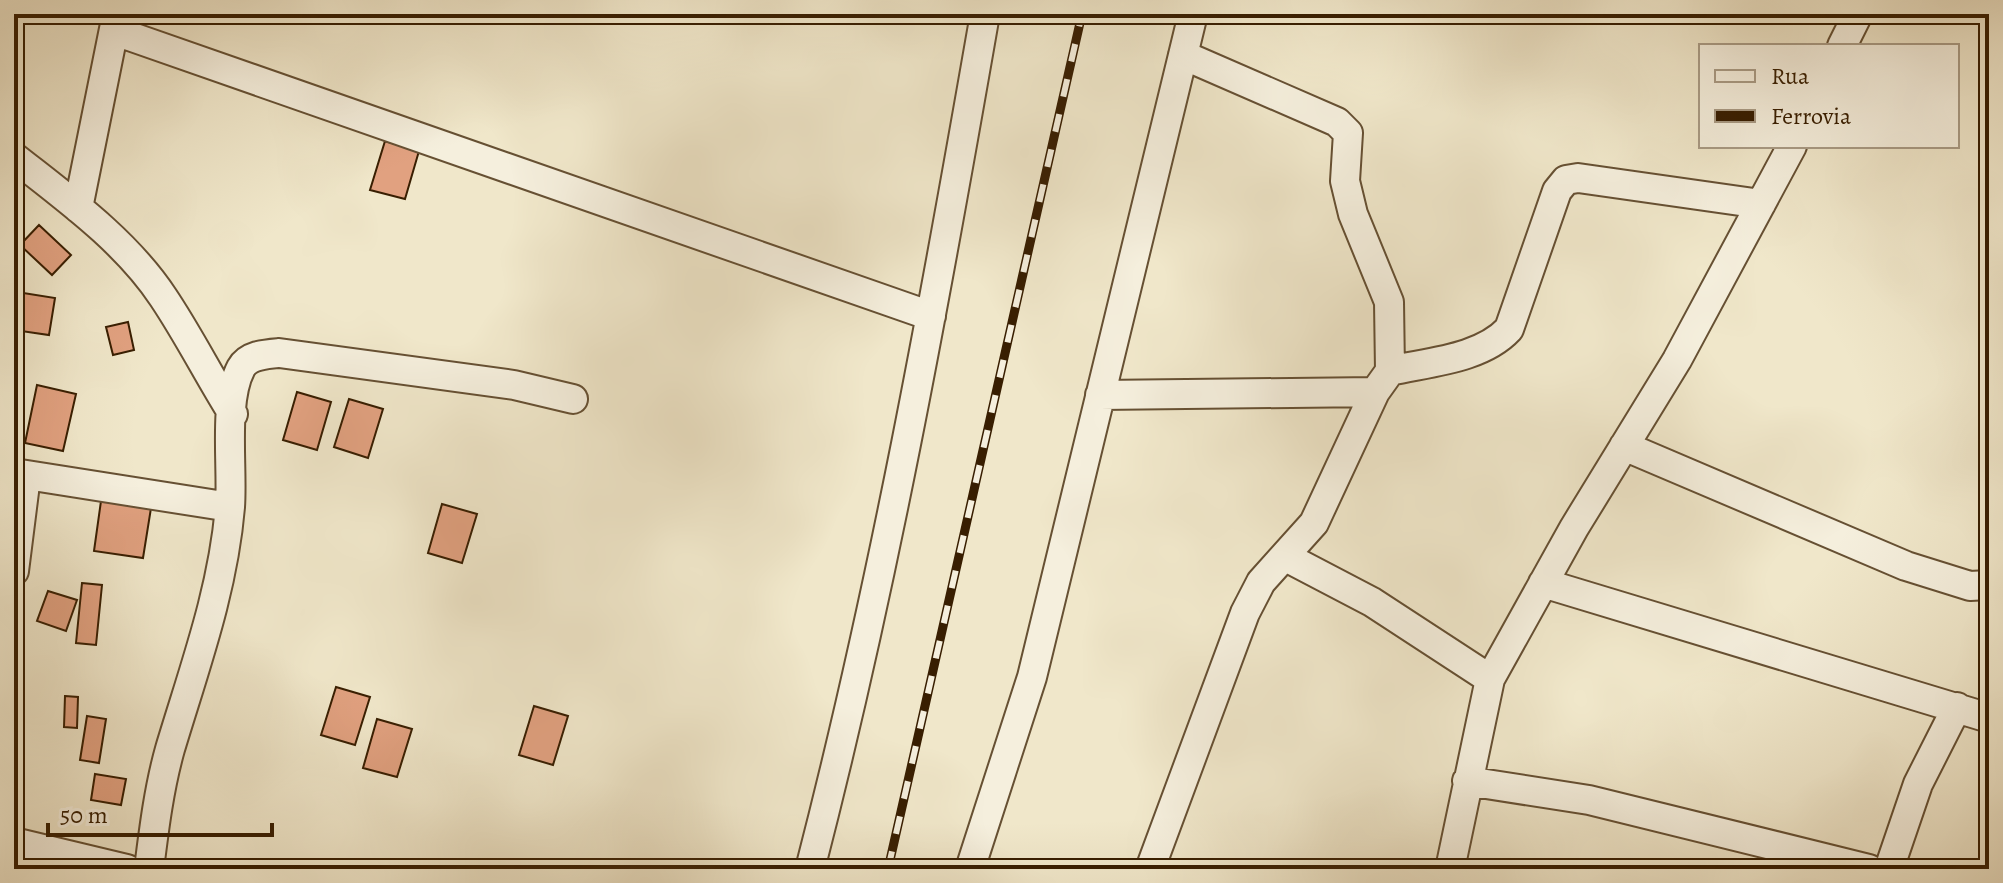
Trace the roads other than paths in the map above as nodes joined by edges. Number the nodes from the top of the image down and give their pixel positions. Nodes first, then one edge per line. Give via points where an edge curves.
1 (985, 14) edge
2 (1193, 14) edge
3 (1858, 14) edge
4 (116, 23) edge
5 (1843, 44) edge
6 (1183, 55) junction
7 (1791, 148) edge
8 (14, 157) edge
9 (1761, 204) junction
10 (78, 208) junction
11 (931, 316) junction
12 (1383, 382) junction
13 (1100, 395) junction
14 (573, 399) dead end
15 (233, 414) junction
16 (1624, 446) junction
17 (20, 474) edge
18 (230, 507) junction
19 (1286, 557) junction
20 (14, 571) edge
21 (1543, 583) junction
22 (1989, 585) edge
23 (1490, 679) junction
24 (1957, 707) junction
25 (1989, 718) edge
26 (1467, 781) junction
27 (14, 842) edge
28 (127, 869) edge
29 (149, 869) edge
30 (810, 869) edge
31 (970, 869) edge
32 (1150, 869) edge
33 (1450, 869) edge
34 (1869, 869) edge
35 (1889, 869) edge

1 - 11 street
2 - 6 street
3 - 5 street
4 - 10 street
4 - 11 street
6 - 12 street via 1337,122 1348,133 1345,181 1353,214 1389,302
6 - 13 street
7 - 9 street
8 - 10 street
9 - 12 street via 1566,180 1557,191 1509,329 1481,349
9 - 16 street
10 - 15 street via 163,296
11 - 30 street via 847,723
12 - 13 street
12 - 19 street via 1328,497
13 - 31 street via 1032,677
14 - 15 street via 514,385 279,353 259,354 242,365
15 - 18 street
16 - 21 street
16 - 22 street via 1906,566 1970,586
17 - 18 street
17 - 20 street
18 - 29 street via 203,647 169,751
19 - 23 street via 1372,602
19 - 32 street via 1261,582 1245,613
21 - 23 street
21 - 24 street
23 - 26 street
24 - 25 street
24 - 35 street via 1918,784
26 - 33 street
26 - 34 street via 1589,800
27 - 28 street

